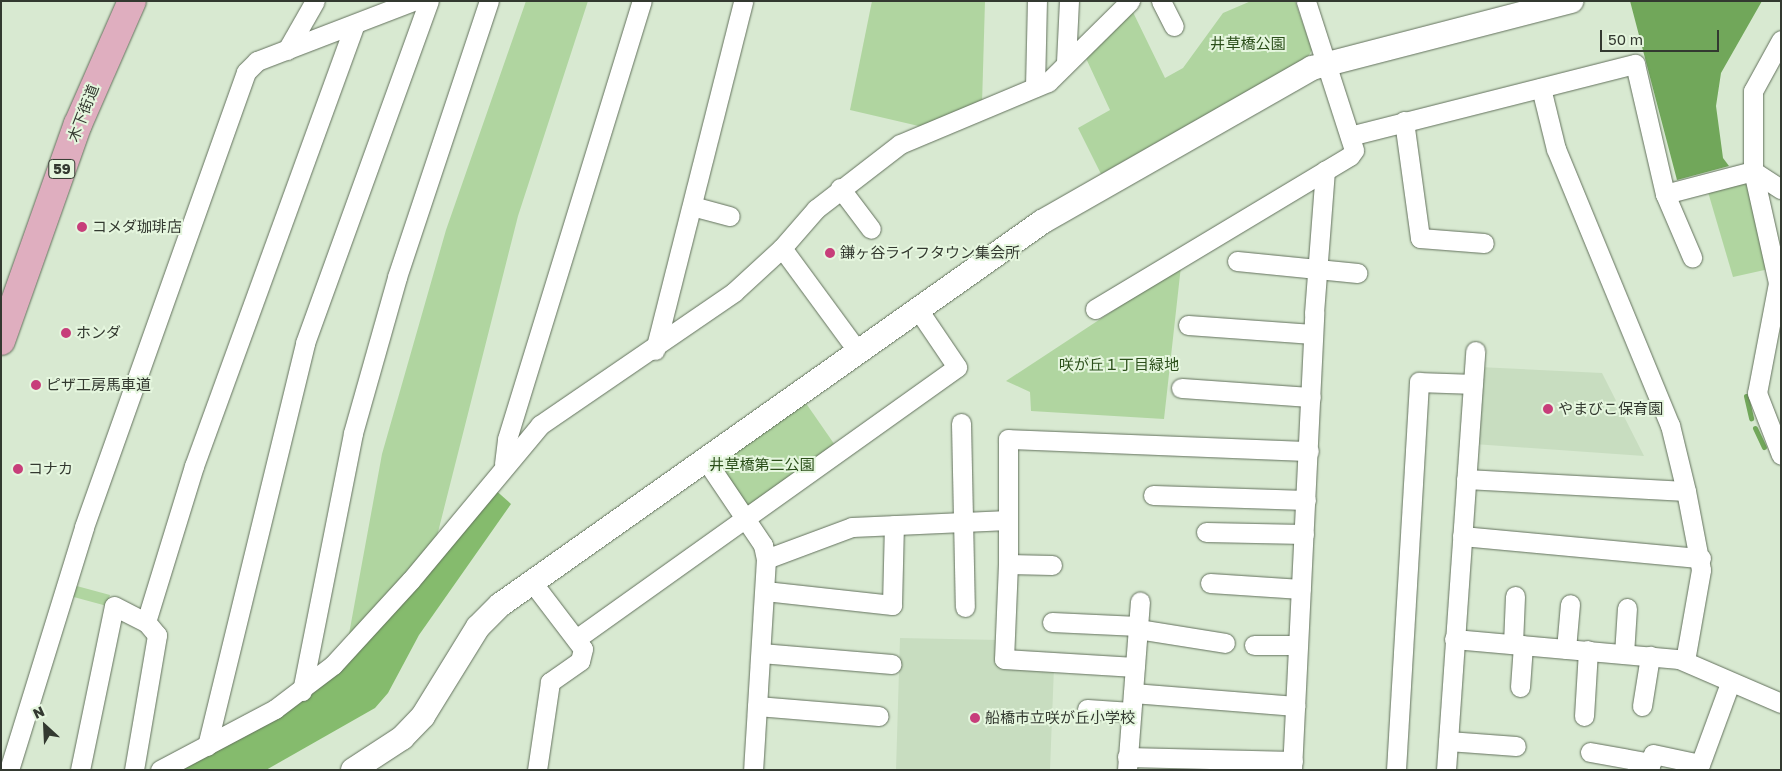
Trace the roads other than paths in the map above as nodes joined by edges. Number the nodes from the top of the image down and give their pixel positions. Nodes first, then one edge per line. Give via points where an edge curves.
1 (132, 1) edge
2 (315, 1) edge
3 (413, 1) edge
4 (429, 1) edge
5 (489, 1) edge
6 (642, 1) edge
7 (743, 1) edge
8 (1036, 1) edge
9 (1069, 1) edge
10 (1105, 1) edge
11 (1130, 1) edge
12 (1161, 1) edge
13 (1306, 1) edge
14 (1572, 1) edge
15 (1506, 9) edge
16 (1108, 22) junction
17 (1174, 26) dead end
18 (354, 27) junction
19 (1781, 40) edge
20 (287, 50) junction
21 (1066, 62) junction
22 (1326, 64) junction
23 (1035, 87) junction
24 (1541, 88) junction
25 (1404, 121) junction
26 (1350, 136) junction
27 (1325, 170) junction
28 (1747, 173) junction
29 (840, 188) junction
30 (1781, 189) edge
31 (1665, 194) junction
32 (692, 206) junction
33 (730, 216) dead end
34 (871, 229) dead end
35 (1484, 243) dead end
36 (782, 248) junction
37 (1692, 257) dead end
38 (1237, 261) dead end
39 (1320, 269) junction
40 (1357, 273) dead end
41 (916, 308) junction
42 (1095, 309) dead end
43 (1772, 311) edge
44 (1188, 325) dead end
45 (1313, 334) junction
46 (1, 341) edge
47 (655, 350) junction
48 (857, 350) junction
49 (1475, 352) dead end
50 (1473, 384) junction
51 (1181, 388) dead end
52 (1311, 397) junction
53 (961, 422) dead end
54 (1309, 451) junction
55 (1781, 454) edge
56 (705, 459) junction
57 (504, 464) junction
58 (1466, 479) junction
59 (1686, 491) junction
60 (1153, 495) dead end
61 (1306, 500) junction
62 (746, 519) junction
63 (1008, 520) junction
64 (963, 522) junction
65 (894, 525) junction
66 (1206, 532) dead end
67 (1304, 534) junction
68 (1462, 536) junction
69 (1701, 558) junction
70 (766, 559) junction
71 (1008, 564) junction
72 (1052, 565) dead end
73 (532, 582) junction
74 (1210, 583) dead end
75 (1301, 589) junction
76 (765, 591) junction
77 (1515, 596) dead end
78 (1140, 602) dead end
79 (1570, 604) dead end
80 (965, 607) dead end
81 (1628, 608) dead end
82 (146, 622) junction
83 (1052, 622) dead end
84 (1138, 628) junction
85 (1454, 638) junction
86 (576, 639) junction
87 (1225, 643) dead end
88 (1518, 644) junction
89 (1254, 645) dead end
90 (1298, 645) junction
91 (1566, 649) junction
92 (1588, 650) junction
93 (761, 653) junction
94 (1624, 654) junction
95 (1650, 656) junction
96 (1685, 661) junction
97 (892, 664) dead end
98 (1135, 667) junction
99 (1730, 683) junction
100 (1520, 687) dead end
101 (302, 691) junction
102 (1133, 693) junction
103 (1781, 703) edge
104 (757, 706) junction
105 (1295, 706) junction
106 (1642, 706) dead end
107 (1087, 709) dead end
108 (1131, 712) junction
109 (879, 716) dead end
110 (1584, 716) dead end
111 (1448, 741) junction
112 (206, 746) junction
113 (1516, 746) dead end
114 (1590, 752) dead end
115 (1127, 763) edge
116 (1292, 765) edge
117 (1650, 766) edge
118 (1699, 767) edge
119 (9, 770) edge
120 (80, 770) edge
121 (134, 770) edge
122 (160, 770) edge
123 (353, 770) edge
124 (537, 770) edge
125 (753, 770) edge
126 (1396, 770) edge
127 (1446, 770) edge

1 - 46 main road, 木下街道 / 59 via 78,124
2 - 20 street
3 - 18 street
4 - 112 street via 305,342
5 - 101 street via 397,277 355,424
6 - 57 street via 507,440
7 - 32 street
8 - 23 street
9 - 21 street
10 - 16 street
11 - 16 street
12 - 17 street
13 - 22 street
14 - 15 street
15 - 22 street
16 - 21 street
18 - 20 street
18 - 82 street via 194,466
19 - 28 street via 1753,91
20 - 119 street via 257,61 246,72 84,527
21 - 23 street via 1048,82
22 - 26 street
22 - 41 street via 1250,101 1042,222
23 - 29 street via 900,144
24 - 25 street
24 - 31 street via 1635,64
24 - 59 street via 1556,149 1670,424
25 - 26 street
25 - 35 street via 1420,238
26 - 27 street via 1354,150 1350,156
27 - 39 street
27 - 42 street
28 - 30 street
28 - 31 street
28 - 43 street via 1778,283
29 - 34 street
29 - 36 street
31 - 37 street
32 - 33 street
32 - 47 street
36 - 47 street via 734,292
36 - 48 street
38 - 39 street
39 - 40 street
39 - 45 street
41 - 48 street
41 - 62 street via 957,367
43 - 55 street via 1757,393
44 - 45 street
45 - 52 street
47 - 57 street via 540,425
48 - 56 street
49 - 50 street
50 - 58 street
50 - 126 street via 1419,382
51 - 52 street
52 - 54 street
53 - 64 street
54 - 61 street
54 - 63 street via 1008,439
56 - 62 street
56 - 73 street
57 - 101 street via 411,580 333,665
58 - 59 street
58 - 68 street
59 - 69 street
60 - 61 street
61 - 67 street
62 - 70 street
62 - 86 street
63 - 64 street
63 - 71 street
64 - 65 street
64 - 80 street
65 - 70 street via 852,527
65 - 76 street via 892,604
66 - 67 street
67 - 75 street
68 - 69 street
68 - 85 street
69 - 96 street
70 - 76 street
71 - 72 street
71 - 98 street via 1004,659
73 - 86 street
73 - 123 street via 478,627 416,724
74 - 75 street
75 - 90 street
76 - 93 street
77 - 88 street
78 - 84 street
79 - 91 street
81 - 94 street
82 - 120 street via 114,606
82 - 121 street via 157,635
83 - 84 street
84 - 87 street
84 - 98 street
85 - 88 street
85 - 111 street
86 - 124 street via 583,649 580,662 550,682
88 - 91 street
88 - 100 street
89 - 90 street
90 - 105 street
91 - 92 street
92 - 94 street
92 - 110 street
93 - 97 street
93 - 104 street
94 - 95 street
95 - 96 street
95 - 106 street
96 - 99 street
98 - 102 street
99 - 103 street
99 - 118 street
101 - 112 street
102 - 105 street
102 - 108 street
104 - 109 street
104 - 125 street
105 - 116 street
107 - 108 street
108 - 115 street
111 - 113 street
111 - 127 street
112 - 122 street
114 - 117 street
115 - 116 street
117 - 118 street via 1653,754

